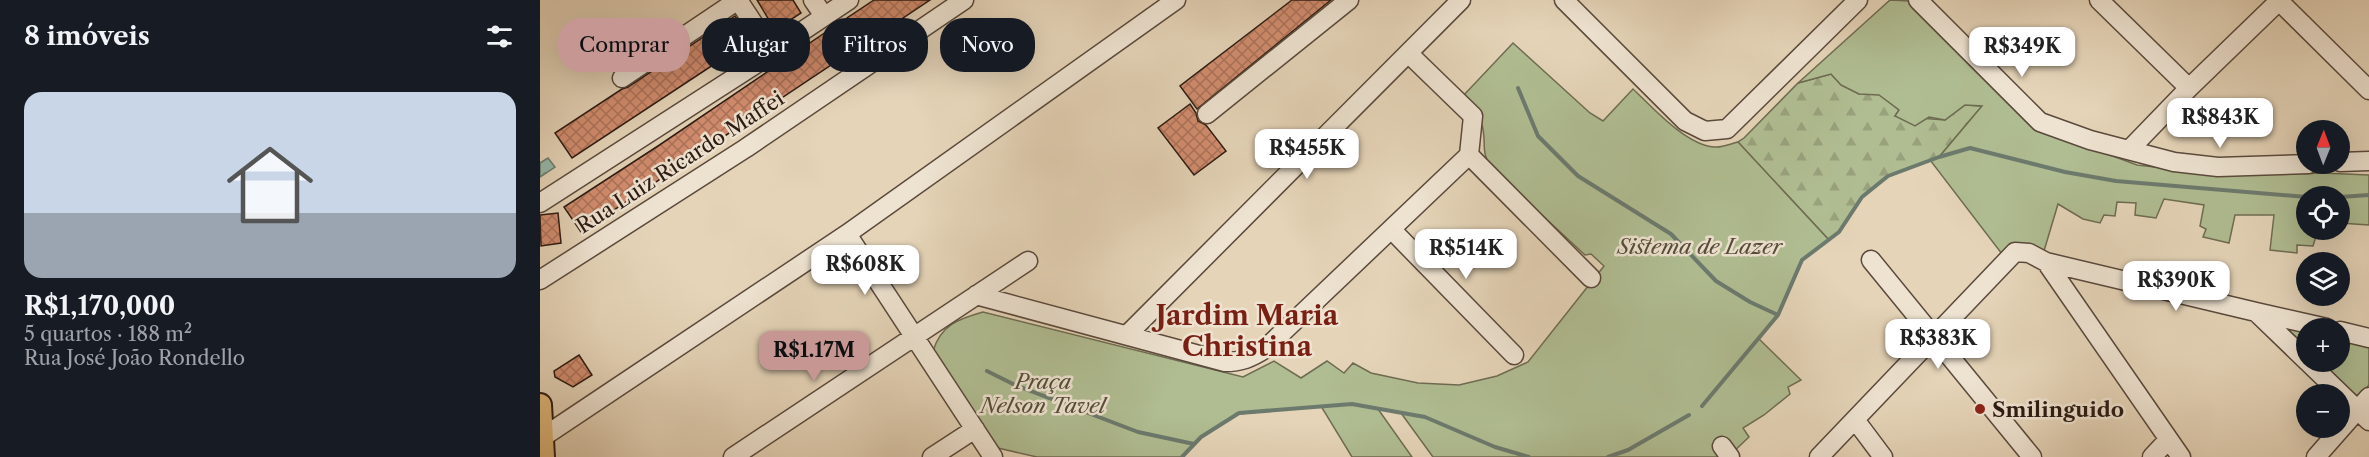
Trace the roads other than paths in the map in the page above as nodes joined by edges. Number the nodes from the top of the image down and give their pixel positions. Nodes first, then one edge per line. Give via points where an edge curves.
1 (813, 0) edge
2 (849, 0) edge
3 (964, 0) edge
4 (1176, 0) edge
5 (1349, 0) edge
6 (1461, 0) edge
7 (1563, 0) edge
8 (1858, 0) edge
9 (1918, 0) edge
10 (2100, 0) edge
11 (2279, 0) edge
12 (824, 16) junction
13 (810, 26) edge
14 (1408, 53) junction
15 (622, 78) dead end
16 (2189, 88) junction
17 (2369, 90) edge
18 (1207, 114) dead end
19 (2129, 150) junction
20 (1469, 155) junction
21 (2369, 161) edge
22 (2350, 162) edge
23 (2296, 164) edge
24 (540, 203) edge
25 (1392, 230) junction
26 (847, 234) junction
27 (1871, 260) dead end
28 (1028, 261) dead end
29 (2046, 262) junction
30 (1591, 278) dead end
31 (540, 280) edge
32 (976, 296) junction
33 (2256, 312) junction
34 (2296, 321) edge
35 (2350, 334) edge
36 (1127, 335) junction
37 (914, 338) junction
38 (1934, 338) junction
39 (2369, 338) edge
40 (1514, 355) dead end
41 (540, 405) edge
42 (2365, 410) edge
43 (1856, 421) junction
44 (975, 429) junction
45 (2168, 440) junction
46 (542, 444) edge
47 (733, 457) edge
48 (932, 457) edge
49 (993, 457) edge
50 (1819, 457) edge
51 (1882, 457) edge
52 (2032, 457) edge
53 (2152, 457) edge
54 (2181, 457) edge
55 (2316, 457) edge

1 - 12 street
2 - 12 street
3 - 31 street, Rua Luiz Ricardo Maffei via 746,148
4 - 26 street
5 - 18 street
6 - 14 street
7 - 8 street via 1685,121 1706,131 1727,129
9 - 19 street via 2040,122
10 - 16 street
11 - 16 street
11 - 17 street
12 - 13 street
14 - 20 street via 1473,116
14 - 36 street
15 - 24 street via 738,0 773,53
16 - 19 street
19 - 23 street via 2174,162 2218,167
20 - 25 street
20 - 30 street
21 - 22 street
25 - 36 street via 1251,358 1225,362
25 - 40 street
26 - 37 street
26 - 46 street
27 - 38 street
28 - 32 street
29 - 33 street
29 - 38 street via 2029,253 2015,252
29 - 45 street
32 - 36 street
32 - 37 street
33 - 34 street
33 - 42 street
35 - 39 street
37 - 44 street
37 - 47 street
38 - 43 street
38 - 52 street
41 - 46 main road
42 - 55 street
43 - 50 street
43 - 51 street
44 - 48 street
44 - 49 street
45 - 53 street
45 - 54 street

